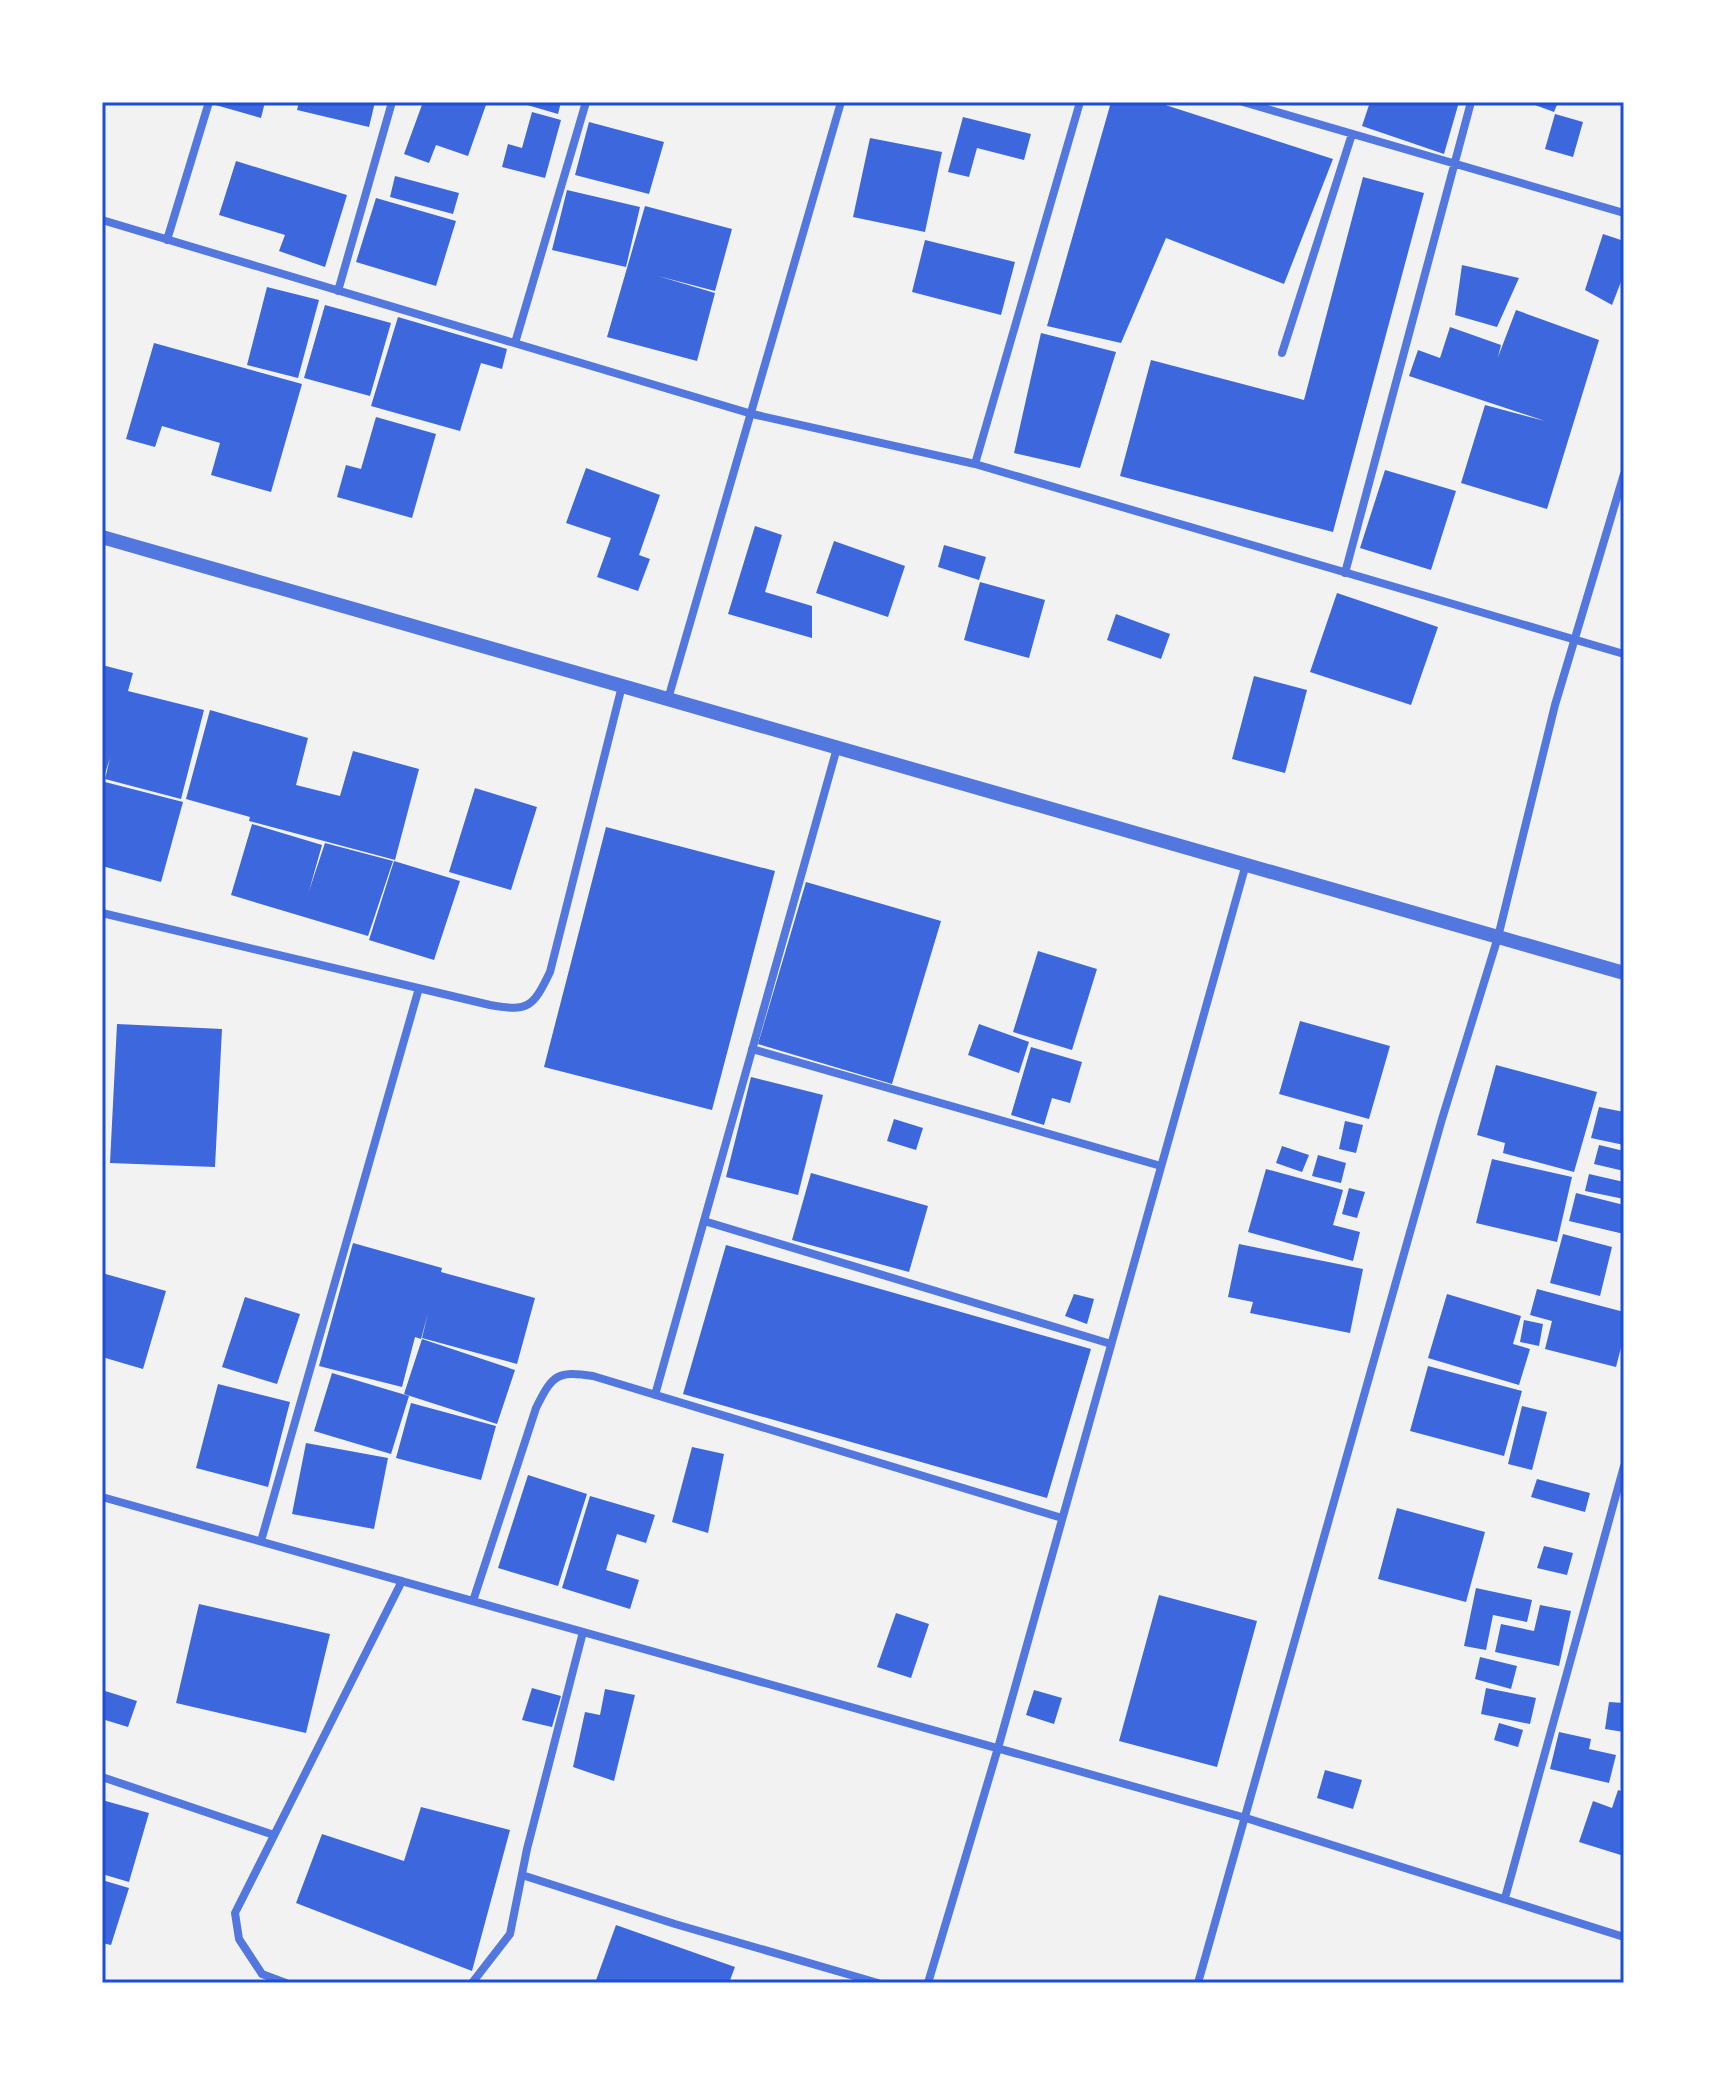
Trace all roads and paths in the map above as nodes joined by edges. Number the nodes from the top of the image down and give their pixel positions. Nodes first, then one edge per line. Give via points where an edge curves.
1 (209, 102) edge
2 (392, 102) edge
3 (586, 102) edge
4 (841, 102) edge
5 (1080, 102) edge
6 (1243, 102) edge
7 (1471, 102) edge
8 (1352, 134) junction
9 (1454, 164) junction
10 (1624, 213) edge
11 (102, 220) edge
12 (167, 240) junction
13 (338, 291) junction
14 (515, 343) junction
15 (1282, 353) dead end
16 (752, 414) junction
17 (975, 464) junction
18 (1624, 474) edge
19 (102, 537) edge
20 (1345, 573) junction
21 (1574, 641) junction
22 (1624, 654) edge
23 (622, 686) junction
24 (668, 699) junction
25 (837, 748) junction
26 (1246, 864) junction
27 (102, 913) edge
28 (1498, 937) junction
29 (1624, 973) edge
30 (419, 988) junction
31 (752, 1049) junction
32 (1161, 1166) junction
33 (704, 1221) junction
34 (1111, 1344) junction
35 (655, 1395) junction
36 (1624, 1466) edge
37 (102, 1497) edge
38 (1062, 1518) junction
39 (261, 1541) junction
40 (402, 1581) junction
41 (473, 1601) junction
42 (583, 1632) junction
43 (998, 1748) junction
44 (102, 1777) edge
45 (1246, 1818) junction
46 (274, 1835) junction
47 (522, 1875) junction
48 (1505, 1898) junction
49 (1624, 1937) edge
50 (286, 1983) edge
51 (472, 1983) edge
52 (878, 1983) edge
53 (928, 1983) edge
54 (1198, 1983) edge

1 - 12 street
2 - 13 street
3 - 14 street
4 - 16 street
5 - 17 street
6 - 8 street
7 - 9 street
8 - 9 street
8 - 15 street
9 - 10 street
9 - 20 street
11 - 12 street
12 - 13 street
13 - 14 street
14 - 16 street
16 - 17 street
16 - 24 street
17 - 20 street
18 - 21 street
19 - 23 street
20 - 21 street
21 - 22 street
21 - 28 street
23 - 24 street
23 - 30 street via 550,972 537,999 512,1009
24 - 25 street
25 - 26 street
25 - 31 street
26 - 28 street
26 - 32 street
27 - 30 street
28 - 29 street
28 - 45 street
30 - 39 street
31 - 32 street
31 - 33 street
32 - 34 street
33 - 34 street
33 - 35 street
34 - 38 street
35 - 38 street
35 - 41 street via 572,1372 557,1375 547,1385
36 - 48 street
37 - 39 street
38 - 43 street
39 - 40 street
40 - 41 street
40 - 46 street
41 - 42 street
42 - 43 street
42 - 47 street
43 - 45 street
43 - 53 street
44 - 46 street
45 - 48 street
45 - 54 street
46 - 50 street via 235,1913 239,1939 262,1974
47 - 51 street via 510,1934
47 - 52 street
48 - 49 street

